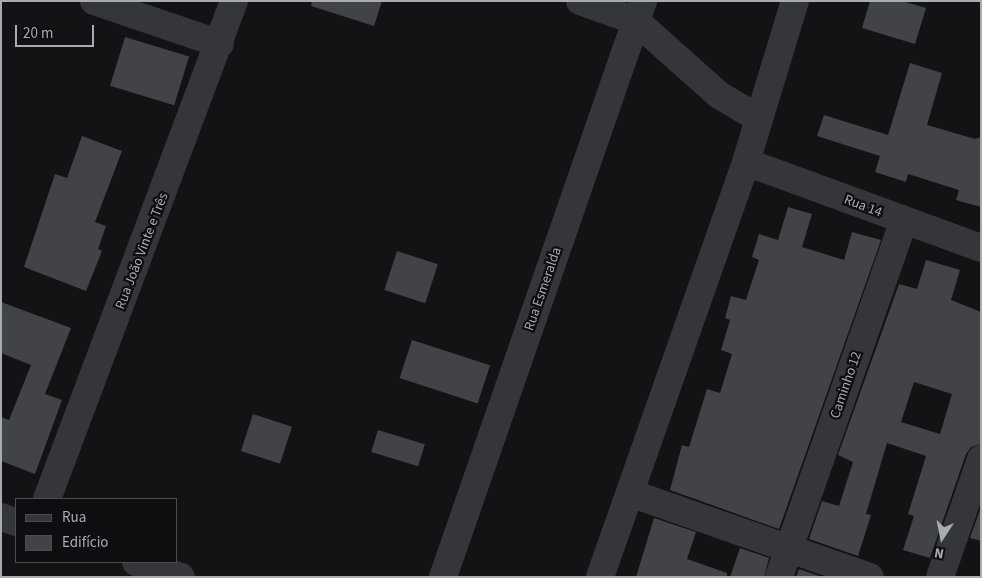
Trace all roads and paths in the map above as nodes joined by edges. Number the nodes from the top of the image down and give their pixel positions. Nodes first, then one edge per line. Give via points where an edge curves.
1 (94, 1) edge
2 (234, 1) edge
3 (580, 1) edge
4 (795, 1) edge
5 (639, 11) edge
6 (220, 44) junction
7 (758, 118) junction
8 (746, 162) junction
9 (904, 221) junction
10 (981, 248) edge
11 (981, 459) edge
12 (630, 493) junction
13 (48, 498) edge
14 (1, 517) edge
15 (15, 522) edge
16 (789, 548) junction
17 (139, 563) edge
18 (181, 577) edge
19 (443, 577) edge
20 (600, 577) edge
21 (779, 577) edge
22 (870, 577) edge
23 (940, 577) edge

1 - 6 street
2 - 6 street, Rua João Vinte e Três
3 - 5 street
4 - 7 street
5 - 7 street via 719,95
5 - 19 street, Rua Esmeralda
6 - 13 street, Rua João Vinte e Três
7 - 8 street
8 - 9 street, Rua 14
8 - 12 street
9 - 10 street, Rua 14
9 - 16 street, Caminho 12
11 - 23 street
12 - 16 street
12 - 20 street
14 - 15 street
16 - 21 street, Caminho 12
16 - 22 street
17 - 18 street

